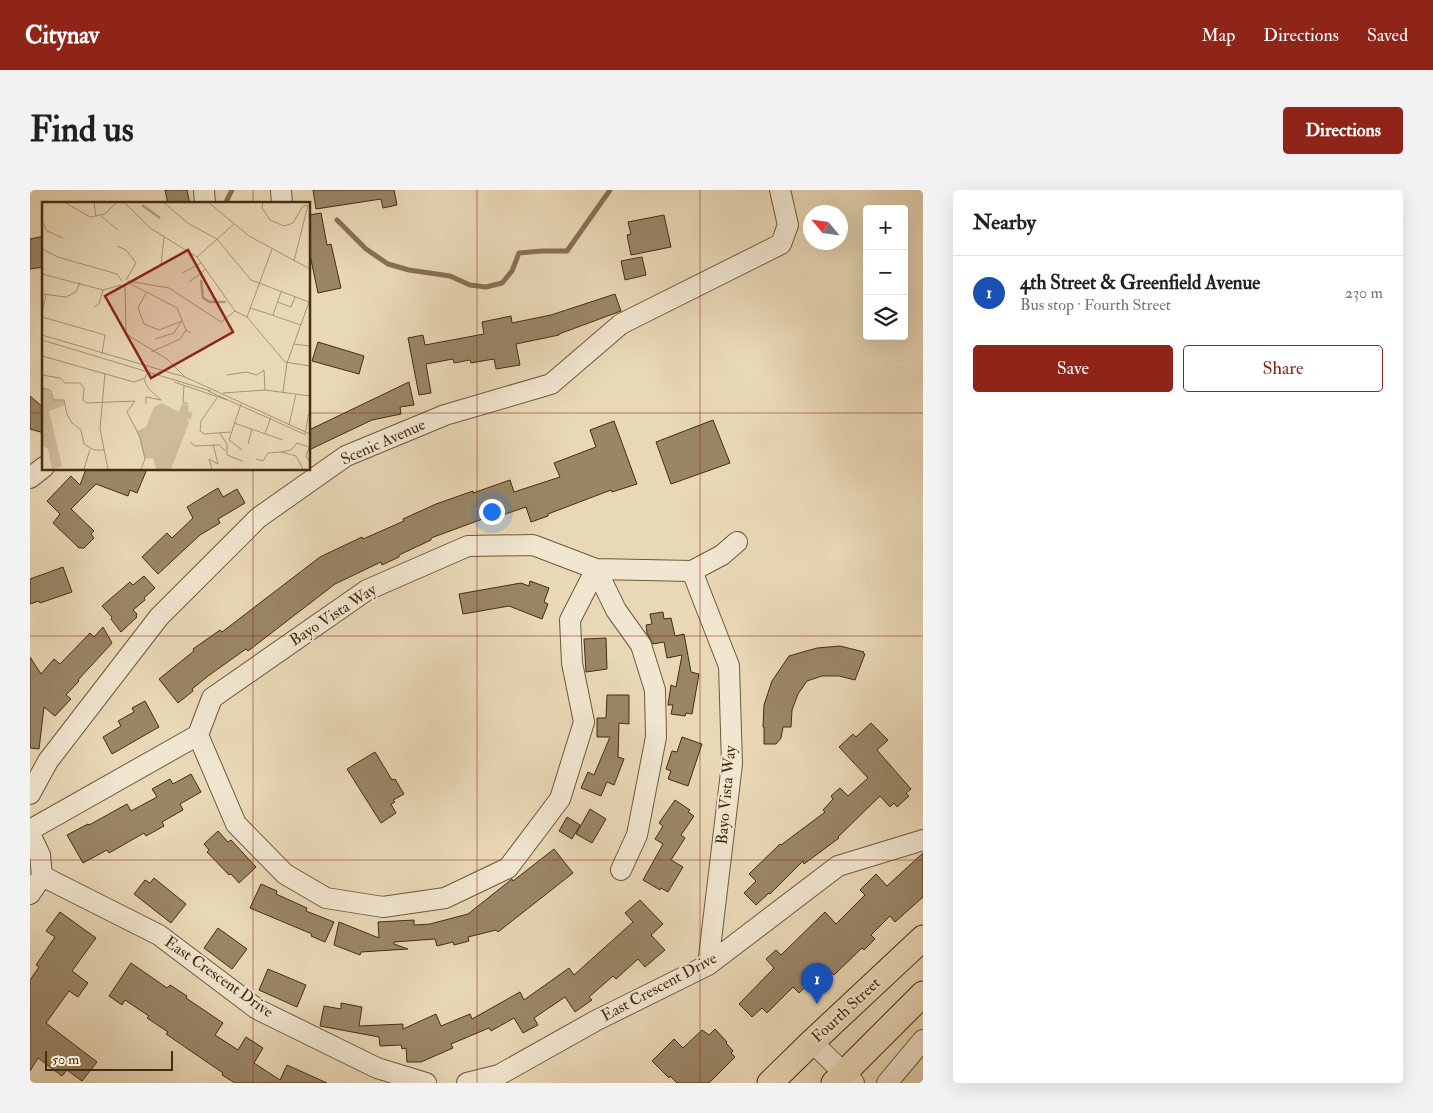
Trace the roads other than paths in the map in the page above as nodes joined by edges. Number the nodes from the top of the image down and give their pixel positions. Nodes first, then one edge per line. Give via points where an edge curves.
1 (780, 190) edge
2 (42, 469) edge
3 (30, 478) edge
4 (737, 542) dead end
5 (596, 569) junction
6 (692, 571) junction
7 (198, 735) junction
8 (30, 794) edge
9 (30, 830) edge
10 (30, 834) edge
11 (923, 840) edge
12 (621, 870) dead end
13 (42, 876) junction
14 (30, 894) edge
15 (923, 938) edge
16 (708, 965) junction
17 (923, 994) edge
18 (923, 1040) edge
19 (812, 1042) junction
20 (844, 1080) edge
21 (426, 1083) edge
22 (467, 1083) edge
23 (770, 1083) edge
24 (887, 1083) edge

1 - 8 street, Scenic Avenue via 788,225 781,244 621,324 551,384 445,415 346,456 258,518 159,617 48,761
2 - 3 street
4 - 6 street, Bayo Vista Way via 722,555
5 - 6 street, Bayo Vista Way
5 - 7 street, Bayo Vista Way via 533,545 468,546 367,590 212,698
5 - 7 street via 570,620 572,663 584,722 560,799 508,868 445,898 383,907 326,898 285,874 236,824
5 - 12 street via 616,610 641,645 655,690 656,738 637,835
6 - 16 street, Bayo Vista Way via 730,666 732,764
7 - 9 street
10 - 13 street via 40,855
11 - 16 street, East Crescent Drive via 838,866
13 - 14 street
13 - 21 street, East Crescent Drive via 159,935 257,1009 377,1068
15 - 19 main road, Fourth Street
16 - 22 street, East Crescent Drive via 597,1020 499,1075
17 - 20 main road
18 - 24 street
19 - 20 street
19 - 23 main road, Fourth Street

